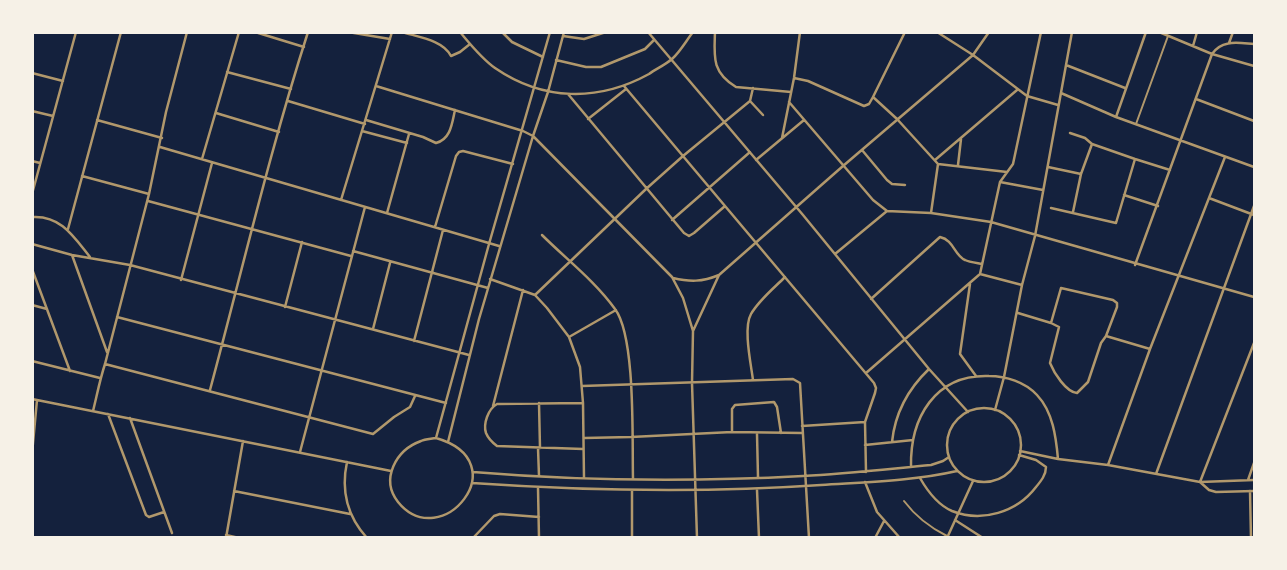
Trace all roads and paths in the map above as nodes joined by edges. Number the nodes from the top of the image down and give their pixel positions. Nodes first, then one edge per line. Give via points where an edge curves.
1 (76, 32) edge
2 (121, 32) edge
3 (187, 32) edge
4 (239, 32) edge
5 (255, 32) edge
6 (308, 32) edge
7 (348, 32) edge
8 (392, 32) edge
9 (402, 32) edge
10 (460, 32) edge
11 (502, 32) edge
12 (550, 32) edge
13 (606, 32) edge
14 (648, 32) edge
15 (693, 32) edge
16 (715, 32) edge
17 (800, 32) edge
18 (906, 32) edge
19 (937, 32) edge
20 (989, 32) edge
21 (1041, 32) edge
22 (1072, 32) edge
23 (1146, 32) edge
24 (1159, 32) edge
25 (1197, 32) edge
26 (1233, 32) edge
27 (563, 34) edge
28 (1165, 34) edge
29 (1168, 36) junction
30 (390, 38) junction
31 (654, 40) junction
32 (1229, 43) junction
33 (470, 44) junction
34 (1254, 44) edge
35 (1192, 46) junction
36 (304, 47) junction
37 (1212, 54) junction
38 (973, 55) junction
39 (544, 57) junction
40 (556, 60) junction
41 (672, 60) junction
42 (1066, 65) junction
43 (1254, 66) edge
44 (227, 72) junction
45 (32, 73) edge
46 (794, 78) junction
47 (63, 81) junction
48 (376, 86) junction
49 (535, 88) junction
50 (625, 88) junction
51 (753, 88) junction
52 (1126, 88) junction
53 (291, 90) junction
54 (1017, 90) junction
55 (548, 92) junction
56 (792, 92) junction
57 (1061, 93) junction
58 (568, 94) junction
59 (1027, 96) junction
60 (873, 97) junction
61 (1196, 99) junction
62 (288, 101) junction
63 (750, 101) junction
64 (789, 102) junction
65 (1058, 104) junction
66 (455, 110) junction
67 (32, 111) edge
68 (216, 113) junction
69 (763, 115) dead end
70 (53, 116) junction
71 (1116, 117) junction
72 (588, 119) junction
73 (97, 120) junction
74 (804, 120) junction
75 (898, 120) junction
76 (1254, 121) edge
77 (365, 122) junction
78 (724, 122) junction
79 (1136, 124) junction
80 (523, 130) junction
81 (362, 131) junction
82 (279, 132) junction
83 (1070, 133) dead end
84 (409, 134) junction
85 (533, 136) junction
86 (162, 138) junction
87 (782, 138) junction
88 (961, 139) junction
89 (1181, 141) junction
90 (408, 143) junction
91 (1092, 144) junction
92 (160, 147) junction
93 (862, 150) junction
94 (750, 152) junction
95 (682, 156) junction
96 (1225, 156) junction
97 (202, 160) junction
98 (756, 160) junction
99 (935, 160) junction
100 (1135, 160) junction
101 (32, 161) edge
102 (40, 163) junction
103 (212, 163) junction
104 (513, 164) junction
105 (938, 164) junction
106 (958, 165) junction
107 (843, 166) junction
108 (1047, 167) junction
109 (1254, 167) edge
110 (1170, 170) junction
111 (1007, 172) junction
112 (1080, 174) junction
113 (82, 176) junction
114 (265, 178) junction
115 (1000, 182) junction
116 (905, 186) dead end
117 (709, 188) junction
118 (646, 189) junction
119 (1043, 190) junction
120 (32, 194) edge
121 (149, 194) junction
122 (1124, 195) junction
123 (1210, 198) junction
124 (148, 200) junction
125 (341, 200) junction
126 (725, 206) junction
127 (1158, 206) junction
128 (1254, 206) edge
129 (365, 207) junction
130 (796, 207) junction
131 (1051, 208) dead end
132 (887, 211) junction
133 (1073, 212) junction
134 (387, 213) junction
135 (931, 213) junction
136 (198, 214) junction
137 (1253, 214) edge
138 (32, 217) edge
139 (614, 220) junction
140 (672, 220) junction
141 (991, 222) junction
142 (435, 227) junction
143 (68, 229) junction
144 (253, 230) junction
145 (442, 230) junction
146 (542, 236) dead end
147 (1035, 236) junction
148 (302, 242) junction
149 (756, 242) junction
150 (32, 244) edge
151 (489, 244) junction
152 (500, 246) junction
153 (353, 252) junction
154 (72, 254) junction
155 (835, 254) junction
156 (352, 256) junction
157 (91, 258) junction
158 (390, 263) junction
159 (570, 263) junction
160 (982, 264) junction
161 (130, 265) junction
162 (1135, 265) junction
163 (32, 268) edge
164 (432, 273) junction
165 (980, 274) junction
166 (719, 275) junction
167 (1179, 276) junction
168 (672, 277) junction
169 (786, 277) junction
170 (490, 279) junction
171 (180, 280) junction
172 (971, 282) junction
173 (1022, 285) junction
174 (478, 286) junction
175 (488, 288) junction
176 (1224, 289) junction
177 (523, 290) junction
178 (235, 294) junction
179 (535, 295) junction
180 (1254, 297) edge
181 (871, 299) junction
182 (32, 305) edge
183 (285, 307) junction
184 (47, 309) junction
185 (616, 310) junction
186 (1018, 313) junction
187 (117, 317) junction
188 (336, 320) junction
189 (1051, 323) junction
190 (373, 330) junction
191 (694, 330) junction
192 (1106, 336) junction
193 (569, 337) junction
194 (904, 340) junction
195 (414, 341) junction
196 (1254, 343) edge
197 (223, 344) junction
198 (1150, 349) junction
199 (460, 352) junction
200 (108, 354) junction
201 (469, 355) junction
202 (32, 361) edge
203 (105, 364) junction
204 (929, 368) junction
205 (70, 371) junction
206 (321, 371) junction
207 (866, 373) junction
208 (976, 376) junction
209 (1004, 377) junction
210 (100, 378) junction
211 (753, 380) junction
212 (692, 382) junction
213 (630, 383) junction
214 (582, 386) junction
215 (946, 386) junction
216 (210, 390) junction
217 (415, 396) junction
218 (32, 399) edge
219 (37, 400) junction
220 (446, 403) junction
221 (539, 403) junction
222 (583, 403) junction
223 (493, 406) junction
224 (995, 410) junction
225 (93, 411) junction
226 (968, 412) junction
227 (108, 414) junction
228 (310, 417) junction
229 (130, 418) junction
230 (865, 422) junction
231 (802, 426) junction
232 (732, 432) junction
233 (781, 433) junction
234 (803, 433) junction
235 (694, 434) junction
236 (757, 434) junction
237 (631, 437) junction
238 (436, 438) junction
239 (584, 438) junction
240 (913, 440) junction
241 (243, 441) junction
242 (448, 442) junction
243 (892, 442) junction
244 (865, 445) junction
245 (539, 448) junction
246 (584, 449) junction
247 (1020, 451) junction
248 (300, 452) junction
249 (32, 454) edge
250 (1019, 455) junction
251 (948, 457) junction
252 (1058, 459) junction
253 (347, 462) junction
254 (1254, 463) edge
255 (1108, 465) junction
256 (911, 467) junction
257 (391, 470) junction
258 (957, 471) junction
259 (473, 472) junction
260 (866, 472) junction
261 (1156, 474) junction
262 (806, 476) junction
263 (539, 477) junction
264 (584, 478) junction
265 (758, 478) junction
266 (920, 478) junction
267 (633, 479) junction
268 (696, 479) junction
269 (1248, 480) junction
270 (1254, 480) edge
271 (973, 481) junction
272 (865, 482) junction
273 (1200, 482) junction
274 (472, 483) junction
275 (806, 486) junction
276 (538, 488) junction
277 (632, 490) junction
278 (757, 490) junction
279 (234, 491) junction
280 (1250, 491) junction
281 (1254, 491) edge
282 (695, 492) junction
283 (904, 501) dead end
284 (164, 512) junction
285 (959, 513) junction
286 (350, 514) junction
287 (539, 517) junction
288 (955, 520) junction
289 (884, 521) junction
290 (1253, 522) edge
291 (172, 533) dead end
292 (226, 536) edge
293 (947, 537) edge
294 (239, 538) edge
295 (367, 538) edge
296 (473, 538) edge
297 (539, 538) edge
298 (632, 538) edge
299 (697, 538) edge
300 (759, 538) edge
301 (809, 538) edge
302 (875, 538) edge
303 (900, 538) edge
304 (983, 538) edge
305 (1069, 538) edge
306 (1076, 538) edge
307 (1251, 538) edge

1 - 47 street
2 - 73 street
3 - 86 street
4 - 44 street
5 - 36 street
6 - 36 street
7 - 30 street
8 - 30 street
9 - 33 street via 433,42 448,50 451,56
10 - 33 street
11 - 39 street via 512,42
12 - 39 street
13 - 27 street via 584,39
14 - 31 street
15 - 41 street
16 - 51 street via 719,73 736,87
17 - 46 street
18 - 60 street
19 - 38 street
20 - 38 street
21 - 59 street
22 - 42 street
23 - 52 street
24 - 28 street
25 - 35 street
26 - 32 street
27 - 40 street
28 - 29 street
29 - 35 street
29 - 79 street
30 - 48 street
31 - 40 street via 645,49 601,67
31 - 41 street
32 - 34 street
32 - 37 street
33 - 49 street via 495,68
35 - 37 street
36 - 53 street
37 - 43 street
37 - 61 street
38 - 54 street
38 - 75 street
39 - 49 street
40 - 55 street
41 - 50 street
41 - 78 street
42 - 52 street
42 - 57 street
44 - 53 street
44 - 68 street
45 - 47 street
46 - 56 street
46 - 60 street via 864,106
47 - 70 street
48 - 66 street
48 - 77 street
49 - 55 street
49 - 80 street
50 - 58 street
50 - 72 street
50 - 95 street
51 - 56 street
51 - 63 street
52 - 71 street
53 - 62 street
54 - 59 street
54 - 88 street
55 - 58 street
55 - 85 street
56 - 64 street
57 - 65 street
57 - 71 street
58 - 72 street
59 - 65 street
59 - 111 street via 1013,164
60 - 75 street
61 - 76 street
61 - 89 street
62 - 77 street
62 - 82 street
63 - 69 street
63 - 78 street
64 - 74 street
64 - 87 street
65 - 108 street
66 - 80 street
66 - 84 street via 450,132 439,142
67 - 70 street
68 - 82 street
68 - 97 street
70 - 102 street
71 - 79 street
72 - 118 street
73 - 86 street
73 - 113 street
74 - 87 street
74 - 107 street
75 - 93 street
75 - 99 street
77 - 81 street
77 - 84 street
78 - 94 street
78 - 95 street
79 - 89 street
80 - 85 street
80 - 104 street
81 - 90 street
81 - 125 street
82 - 114 street
83 - 91 street
84 - 90 street
85 - 139 street
85 - 152 street
86 - 92 street
87 - 98 street
88 - 99 street
88 - 106 street
89 - 96 street
89 - 110 street
90 - 134 street
91 - 100 street
91 - 112 street
92 - 97 street
92 - 121 street
93 - 107 street
93 - 116 street via 887,180
94 - 98 street
94 - 117 street
95 - 117 street
95 - 118 street
96 - 109 street
96 - 123 street
97 - 103 street
98 - 130 street
99 - 105 street
100 - 110 street
100 - 122 street
101 - 102 street
102 - 120 street
103 - 114 street
103 - 136 street
104 - 142 street via 459,152
104 - 151 street
105 - 106 street
105 - 135 street
106 - 111 street
107 - 130 street
107 - 132 street
108 - 112 street
108 - 119 street
110 - 127 street
111 - 115 street
112 - 133 street
113 - 121 street
113 - 143 street
114 - 125 street
114 - 144 street
115 - 119 street
115 - 141 street
117 - 126 street
117 - 140 street
118 - 139 street
118 - 140 street
119 - 147 street
121 - 124 street
122 - 127 street
122 - 133 street via 1116,223
123 - 137 street
123 - 167 street
124 - 136 street
124 - 161 street
125 - 129 street
126 - 140 street via 689,236
126 - 149 street
127 - 162 street
128 - 137 street
129 - 134 street
129 - 153 street
130 - 149 street
130 - 155 street
131 - 133 street
132 - 135 street
132 - 155 street
134 - 142 street
135 - 141 street
136 - 144 street
136 - 171 street
137 - 176 street
138 - 143 street via 55,220
139 - 159 street
139 - 168 street
141 - 147 street
141 - 160 street
142 - 145 street
143 - 157 street
144 - 148 street
144 - 178 street
145 - 151 street
145 - 164 street
146 - 159 street
147 - 162 street
147 - 173 street
148 - 156 street
148 - 183 street
149 - 166 street
149 - 169 street
150 - 154 street
151 - 152 street
151 - 174 street
152 - 170 street
153 - 156 street
153 - 158 street
154 - 157 street
154 - 200 street
155 - 181 street
156 - 188 street
157 - 161 street
158 - 164 street
158 - 190 street
159 - 179 street
159 - 185 street
160 - 165 street
160 - 181 street via 966,261 948,240 940,237
161 - 171 street
161 - 187 street
162 - 167 street
163 - 184 street
164 - 174 street
164 - 195 street
165 - 172 street
165 - 173 street
166 - 168 street via 696,282
166 - 191 street
167 - 176 street
167 - 198 street
168 - 191 street
169 - 207 street
169 - 211 street via 751,314 748,323
170 - 175 street
170 - 177 street
171 - 178 street
172 - 194 street
172 - 208 street via 960,354
173 - 186 street
174 - 175 street
174 - 199 street
175 - 201 street
176 - 180 street
176 - 261 street
177 - 179 street
177 - 223 street
178 - 183 street
178 - 197 street
179 - 193 street
181 - 194 street
182 - 184 street
183 - 188 street
184 - 205 street
185 - 193 street
185 - 213 street via 627,344
186 - 189 street
186 - 209 street
187 - 197 street
187 - 200 street
188 - 190 street
188 - 206 street
189 - 192 street via 1063,288 1116,303
189 - 192 street via 1059,328 1050,363 1074,393 1088,382
190 - 195 street
191 - 212 street
192 - 198 street
193 - 214 street via 580,367
194 - 204 street
194 - 207 street
195 - 199 street
196 - 273 street
197 - 206 street
197 - 216 street
198 - 255 street
199 - 201 street
199 - 220 street
200 - 203 street
201 - 242 street
202 - 205 street
203 - 210 street
203 - 216 street
204 - 215 street
204 - 243 street via 917,380 899,410
205 - 210 street
206 - 217 street
206 - 228 street
207 - 230 street via 876,388
208 - 209 street
208 - 215 street
209 - 224 street
209 - 252 street via 1030,389 1045,407 1057,441
210 - 225 street
211 - 212 street
211 - 231 street via 798,380
212 - 213 street
212 - 235 street
213 - 214 street
213 - 237 street
214 - 222 street
215 - 226 street
215 - 240 street via 923,412
216 - 228 street
217 - 220 street
217 - 228 street via 410,407 373,434
218 - 219 street
219 - 225 street
219 - 249 street
220 - 238 street
221 - 222 street
221 - 223 street
221 - 245 street
222 - 239 street
223 - 245 street via 485,426 486,433 497,446
224 - 226 street
224 - 247 street via 1005,414 1018,430
225 - 227 street
226 - 251 street via 956,421 948,434
227 - 229 street
227 - 284 street via 146,515
228 - 248 street
229 - 241 street
229 - 284 street
230 - 231 street
230 - 244 street
231 - 234 street
232 - 233 street via 732,409 735,405 774,402 778,407
232 - 235 street
232 - 236 street
233 - 234 street
233 - 236 street
234 - 262 street
235 - 237 street
235 - 268 street
236 - 265 street
237 - 239 street
237 - 267 street
238 - 242 street
238 - 257 street via 407,448
239 - 246 street
240 - 243 street
240 - 256 street
241 - 248 street
241 - 279 street
242 - 259 street via 465,455
243 - 244 street
244 - 260 street
245 - 246 street
245 - 263 street
246 - 264 street
247 - 250 street
247 - 252 street
248 - 253 street
250 - 271 street via 1016,464 1002,478
250 - 285 street via 1046,467 1044,477 1030,495 999,514
251 - 256 street via 937,464
251 - 258 street
252 - 255 street
253 - 257 street
253 - 286 street via 345,491
254 - 269 street
255 - 261 street
256 - 260 street
257 - 274 street via 395,498 411,514 424,518 454,510
258 - 266 street
258 - 271 street
259 - 263 street
259 - 274 street
260 - 262 street
261 - 273 street
262 - 265 street
262 - 275 street
263 - 264 street
264 - 267 street
265 - 268 street
266 - 272 street
266 - 285 street via 937,501
267 - 268 street
268 - 282 street
269 - 270 street
269 - 273 street
271 - 285 street
272 - 275 street
272 - 289 street via 876,512
273 - 280 street via 1216,492
274 - 276 street
275 - 278 street
275 - 301 street
276 - 277 street
276 - 287 street
277 - 282 street
277 - 298 street
278 - 282 street
278 - 300 street
279 - 286 street
279 - 292 street
280 - 281 street
280 - 290 street
282 - 299 street
283 - 293 street via 912,513
284 - 291 street
285 - 288 street
286 - 295 street
287 - 296 street via 500,514
287 - 297 street
288 - 293 street
288 - 304 street
289 - 302 street
289 - 303 street
290 - 307 street
292 - 294 street
305 - 306 street

